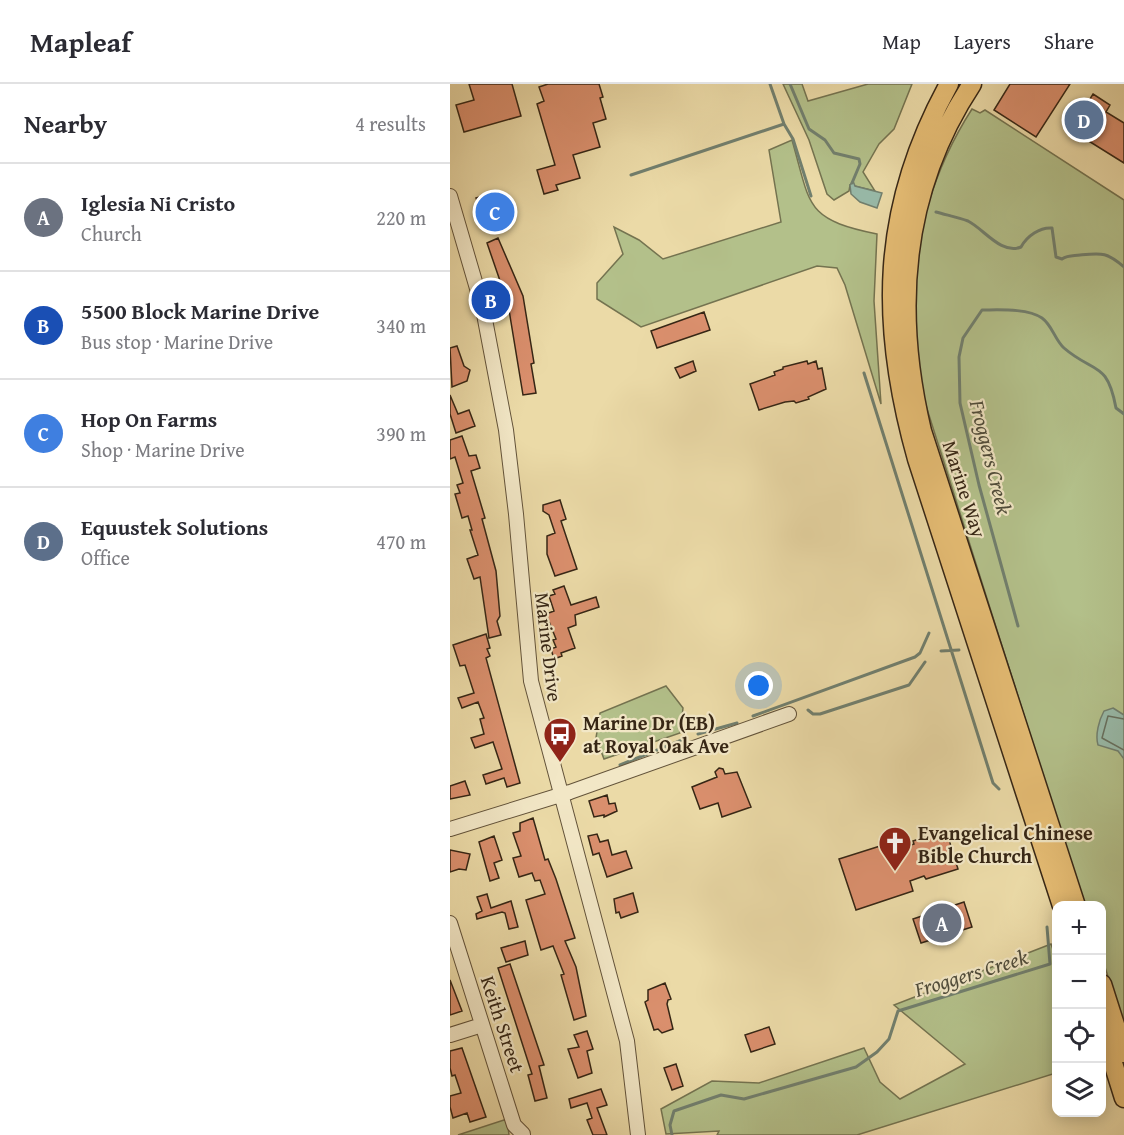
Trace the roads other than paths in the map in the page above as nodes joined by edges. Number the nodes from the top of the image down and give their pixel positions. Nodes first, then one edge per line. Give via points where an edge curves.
1 (949, 84) edge
2 (972, 84) edge
3 (450, 196) edge
4 (789, 714) dead end
5 (560, 794) junction
6 (450, 829) edge
7 (1060, 901) edge
8 (1074, 901) edge
9 (450, 923) edge
10 (1106, 999) edge
11 (482, 1025) junction
12 (450, 1035) edge
13 (1106, 1043) edge
14 (1124, 1053) edge
15 (1124, 1098) edge
16 (523, 1134) edge
17 (638, 1135) edge

1 - 7 main road, Marine Way via 915,159 897,230 890,295 895,366 917,459
2 - 8 main road, Marine Way via 942,134 916,209 907,291 909,362 922,431
3 - 5 street, Marine Drive via 490,340 516,513 531,681
4 - 5 street
5 - 6 street
5 - 17 street, Marine Drive via 627,1041
9 - 11 street, Keith Street
10 - 14 main road
11 - 12 street
11 - 16 street, Keith Street via 514,1125
13 - 15 main road

